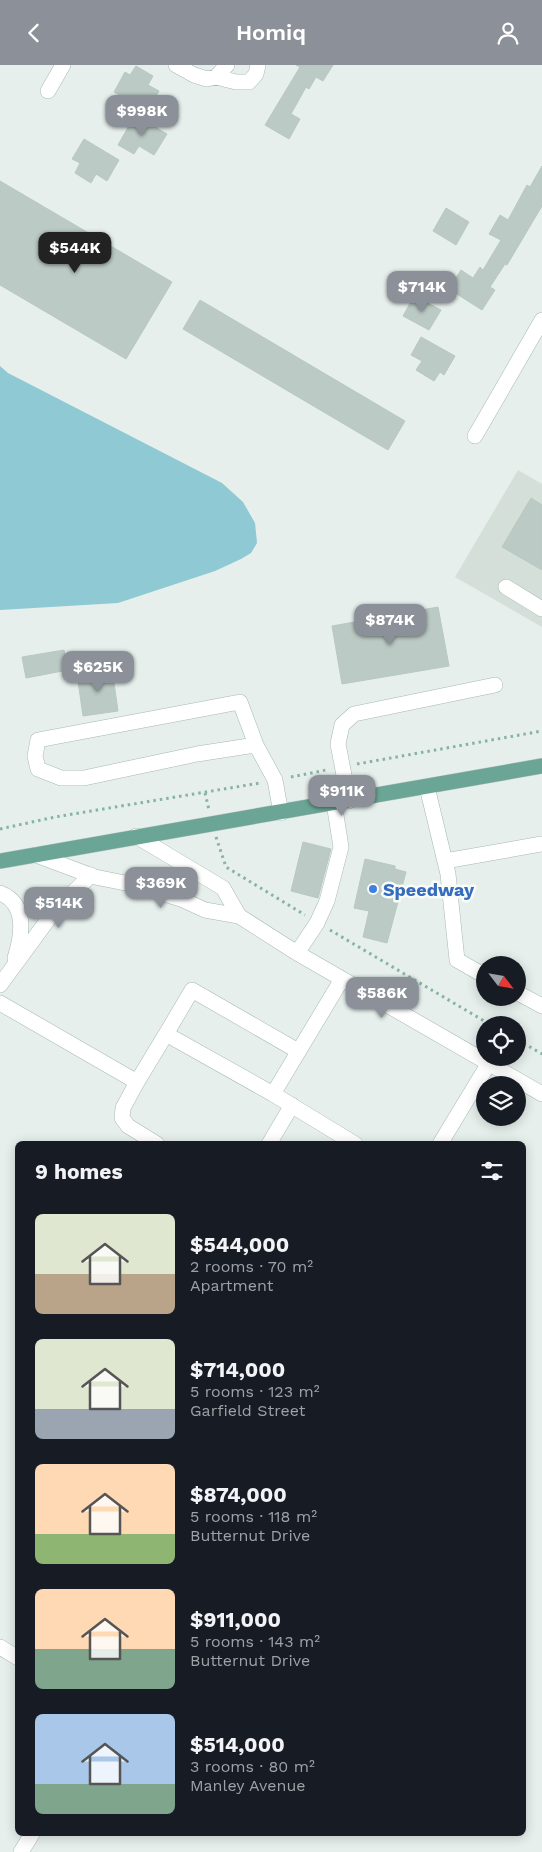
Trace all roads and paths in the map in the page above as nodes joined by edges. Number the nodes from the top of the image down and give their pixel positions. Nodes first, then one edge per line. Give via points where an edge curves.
1 (62, 65) edge
2 (176, 65) edge
3 (227, 65) edge
4 (258, 65) edge
5 (216, 77) junction
6 (48, 91) dead end
7 (542, 320) edge
8 (475, 436) dead end
9 (506, 587) dead end
10 (542, 609) edge
11 (495, 685) dead end
12 (256, 745) junction
13 (542, 766) edge
14 (427, 787) junction
15 (341, 802) junction
16 (281, 813) junction
17 (136, 836) junction
18 (542, 844) edge
19 (36, 855) junction
20 (0, 861) edge
21 (445, 861) junction
22 (91, 875) junction
23 (0, 893) edge
24 (239, 916) junction
25 (297, 953) junction
26 (11, 969) junction
27 (476, 970) edge
28 (342, 979) junction
29 (0, 985) edge
30 (526, 998) edge
31 (0, 1003) edge
32 (542, 1007) edge
33 (166, 1034) junction
34 (526, 1045) edge
35 (298, 1051) junction
36 (542, 1054) edge
37 (476, 1056) edge
38 (487, 1066) edge
39 (494, 1066) edge
40 (137, 1082) junction
41 (272, 1094) junction
42 (542, 1094) edge
43 (292, 1105) junction
44 (151, 1141) edge
45 (271, 1141) edge
46 (350, 1141) edge
47 (442, 1141) edge
48 (0, 1647) edge
49 (15, 1656) edge
50 (31, 1836) edge
51 (21, 1852) edge

1 - 6 street
2 - 5 street via 207,79
3 - 5 street
4 - 5 street via 256,74 249,81 236,82
7 - 8 street
9 - 10 street
11 - 15 street via 354,714 342,725 338,743
12 - 12 street via 240,702 38,740 35,756 38,769 61,778 84,777
12 - 16 street via 275,780
13 - 14 main road
14 - 15 main road
14 - 21 street
15 - 16 main road
15 - 25 street via 341,847 327,901
16 - 17 main road
17 - 19 main road
17 - 24 street via 223,888
18 - 21 street
19 - 20 main road
19 - 22 street
21 - 27 street via 457,961
22 - 24 street via 181,899 205,911
22 - 26 street via 65,898
23 - 26 street via 14,903 22,928
24 - 25 street
25 - 28 street
26 - 29 street
28 - 35 street
28 - 37 street
30 - 32 street
31 - 40 street
33 - 35 street via 192,990
33 - 40 street
33 - 41 street
34 - 36 path
35 - 41 street
38 - 47 street
39 - 42 street
40 - 44 street via 123,1108 122,1118 128,1126
41 - 43 street
43 - 45 street
43 - 46 street
48 - 49 street
50 - 51 street

